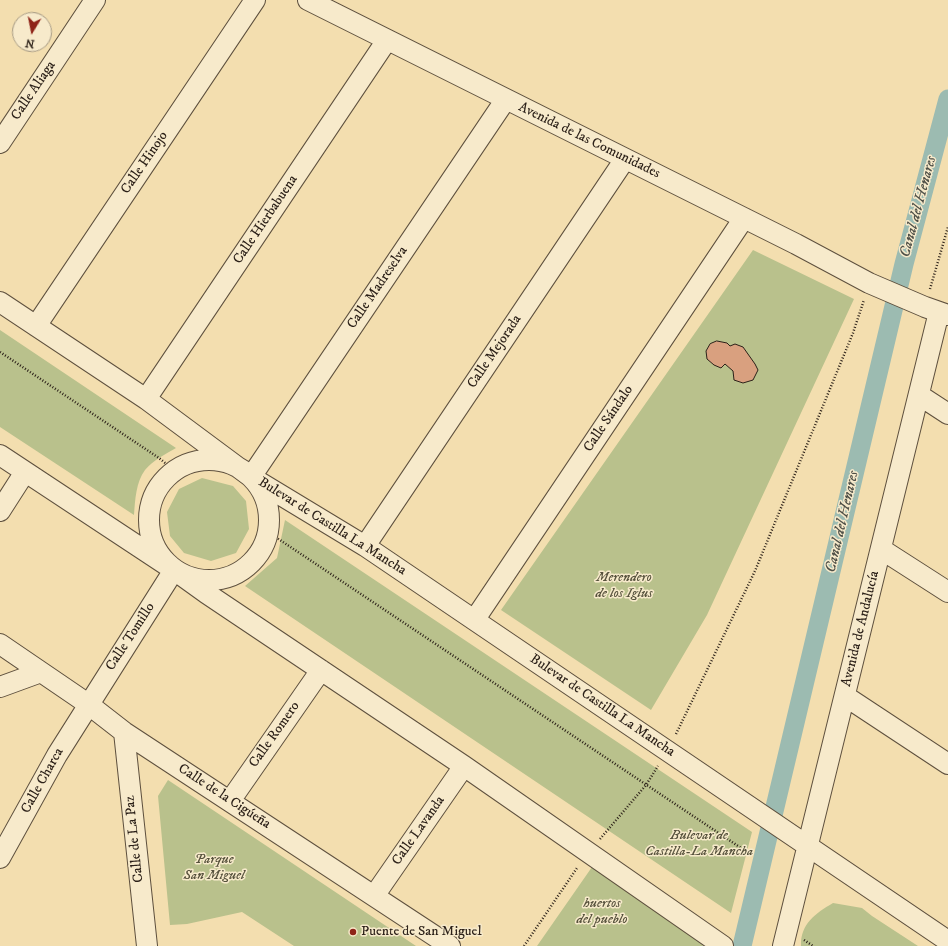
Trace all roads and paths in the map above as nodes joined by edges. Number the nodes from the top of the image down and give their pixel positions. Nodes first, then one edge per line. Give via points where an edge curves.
1 (95, 0) edge
2 (255, 0) edge
3 (308, 0) edge
4 (387, 40) junction
5 (506, 99) junction
6 (0, 143) edge
7 (625, 159) junction
8 (744, 218) junction
9 (948, 227) edge
10 (869, 283) junction
11 (0, 302) edge
12 (937, 312) edge
13 (36, 326) junction
14 (0, 352) edge
15 (919, 395) junction
16 (146, 400) junction
17 (948, 414) edge
18 (0, 454) edge
19 (175, 471) junction
20 (25, 472) junction
21 (251, 477) junction
22 (0, 511) edge
23 (268, 532) junction
24 (365, 546) junction
25 (881, 549) junction
26 (174, 570) junction
27 (948, 592) edge
28 (475, 619) junction
29 (0, 644) edge
30 (321, 670) junction
31 (41, 672) junction
32 (0, 687) edge
33 (845, 696) junction
34 (88, 704) junction
35 (124, 732) junction
36 (667, 751) junction
37 (948, 764) edge
38 (464, 766) junction
39 (646, 785) junction
40 (230, 801) junction
41 (807, 846) junction
42 (588, 852) junction
43 (747, 852) dead end
44 (0, 858) edge
45 (374, 896) junction
46 (948, 941) edge
47 (147, 946) edge
48 (450, 946) edge
49 (524, 946) edge
50 (723, 946) edge
51 (783, 946) edge

1 - 6 street, Calle Aliaga
2 - 13 street, Calle Hinojo
3 - 4 street, Avenida de las Comunidades
4 - 5 street, Avenida de las Comunidades
4 - 16 street, Calle Hierbabuena
5 - 7 street, Avenida de las Comunidades
5 - 21 street, Calle Madreselva
7 - 8 street, Avenida de las Comunidades
7 - 24 street, Calle Mejorada
8 - 10 street, Avenida de las Comunidades
8 - 28 street, Calle Sándalo
9 - 12 path
10 - 12 street, Avenida de las Comunidades
10 - 36 path via 854,333 755,571
11 - 13 street, Bulevar de Castilla La Mancha
12 - 15 street, Avenida de Andalucía
13 - 16 street, Bulevar de Castilla La Mancha
14 - 19 path
15 - 17 street
15 - 25 street, Avenida de Andalucía
16 - 21 street, Bulevar de Castilla La Mancha
18 - 20 street, Bulevar de Castilla La Mancha
19 - 21 street, Bulevar de Castilla La Mancha via 203,460 219,461 234,466
19 - 26 street, Bulevar de Castilla La Mancha via 164,479 153,496 148,526 157,552
20 - 22 street
20 - 26 street, Bulevar de Castilla La Mancha
21 - 23 street, Bulevar de Castilla La Mancha via 261,489 268,505
21 - 24 street, Bulevar de Castilla La Mancha
23 - 26 street, Bulevar de Castilla La Mancha via 267,539 254,561 234,576 212,581 191,578
23 - 39 path
24 - 28 street, Bulevar de Castilla La Mancha
25 - 27 street
25 - 33 street, Avenida de Andalucía
26 - 30 street, Bulevar de Castilla La Mancha
26 - 34 street, Calle Tomillo
28 - 36 street, Bulevar de Castilla La Mancha
29 - 31 street, Calle de la Cigúeña
30 - 38 street, Bulevar de Castilla La Mancha
30 - 40 street, Calle Romero
31 - 32 street
31 - 34 street, Calle de la Cigúeña
33 - 37 street
33 - 41 street, Avenida de Andalucía
34 - 35 street, Calle de la Cigúeña
34 - 44 street, Calle Charca
35 - 40 street, Calle de la Cigúeña
35 - 47 street, Calle de La Paz
36 - 39 path
36 - 41 street, Bulevar de Castilla La Mancha
38 - 42 street, Bulevar de Castilla La Mancha
38 - 45 street, Calle Lavanda
39 - 42 path
39 - 43 path
40 - 45 street, Calle de la Cigúeña
41 - 46 street, Bulevar de Castilla La Mancha
41 - 51 street, Avenida de Andalucía
42 - 49 path
42 - 50 street, Bulevar de Castilla La Mancha
45 - 48 street, Calle de la Cigúeña

